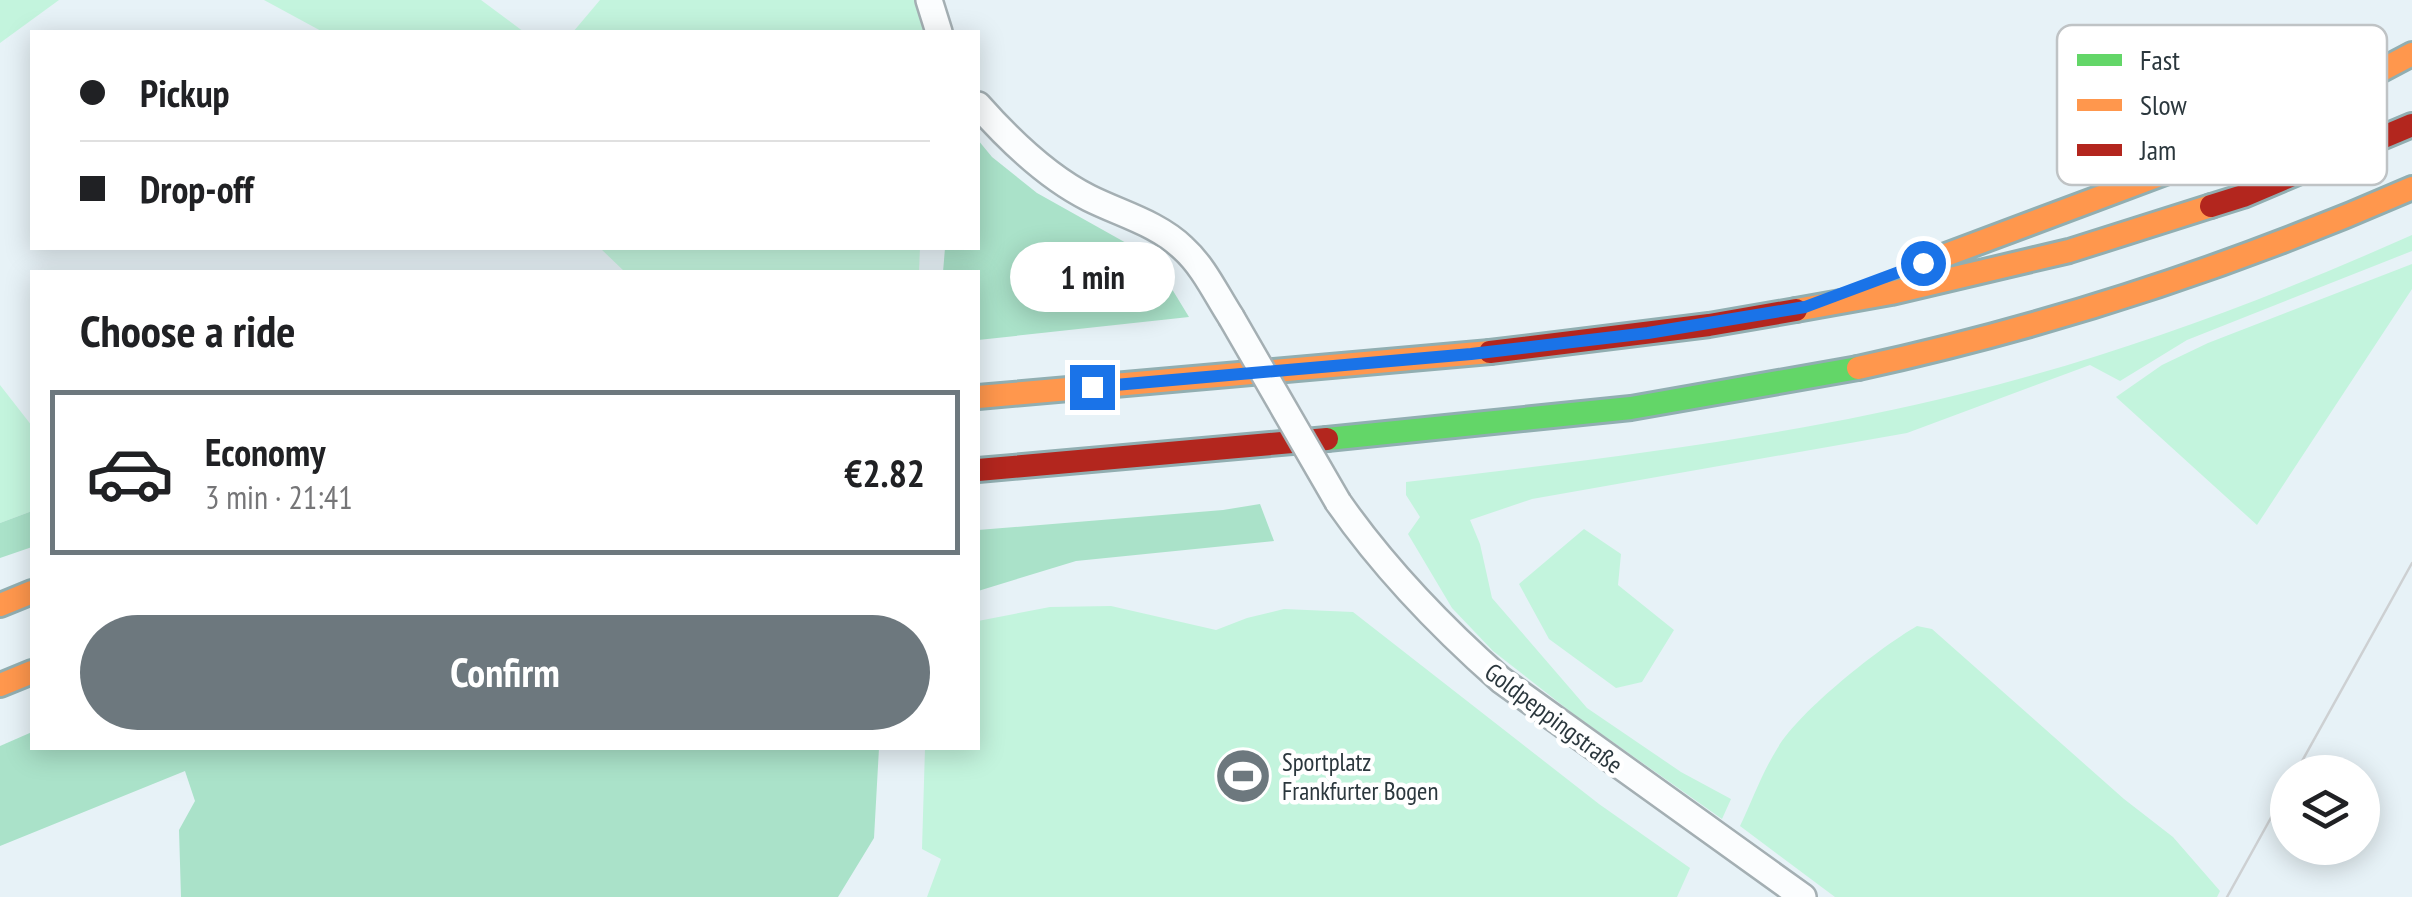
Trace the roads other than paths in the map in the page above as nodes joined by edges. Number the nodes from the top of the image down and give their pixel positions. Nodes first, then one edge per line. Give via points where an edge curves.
1 (929, 0) edge
2 (938, 30) edge
3 (2412, 54) edge
4 (2387, 68) edge
5 (980, 107) edge
6 (2412, 124) edge
7 (2387, 135) edge
8 (2134, 185) edge
9 (2270, 185) edge
10 (2412, 188) edge
11 (1805, 307) junction
12 (980, 397) edge
13 (980, 470) edge
14 (30, 593) edge
15 (0, 605) edge
16 (30, 673) edge
17 (0, 685) edge
18 (1803, 897) edge

1 - 2 street
3 - 4 highway
5 - 18 street, Goldpeppingstraße, bridge via 1061,181 1168,235 1201,268 1338,502 1458,642 1500,680
6 - 7 highway
8 - 11 highway
9 - 11 highway via 2161,226 2040,259
10 - 13 highway via 2200,274 2051,322 1800,380 1628,408
11 - 12 highway via 1471,354
14 - 15 highway
16 - 17 highway

